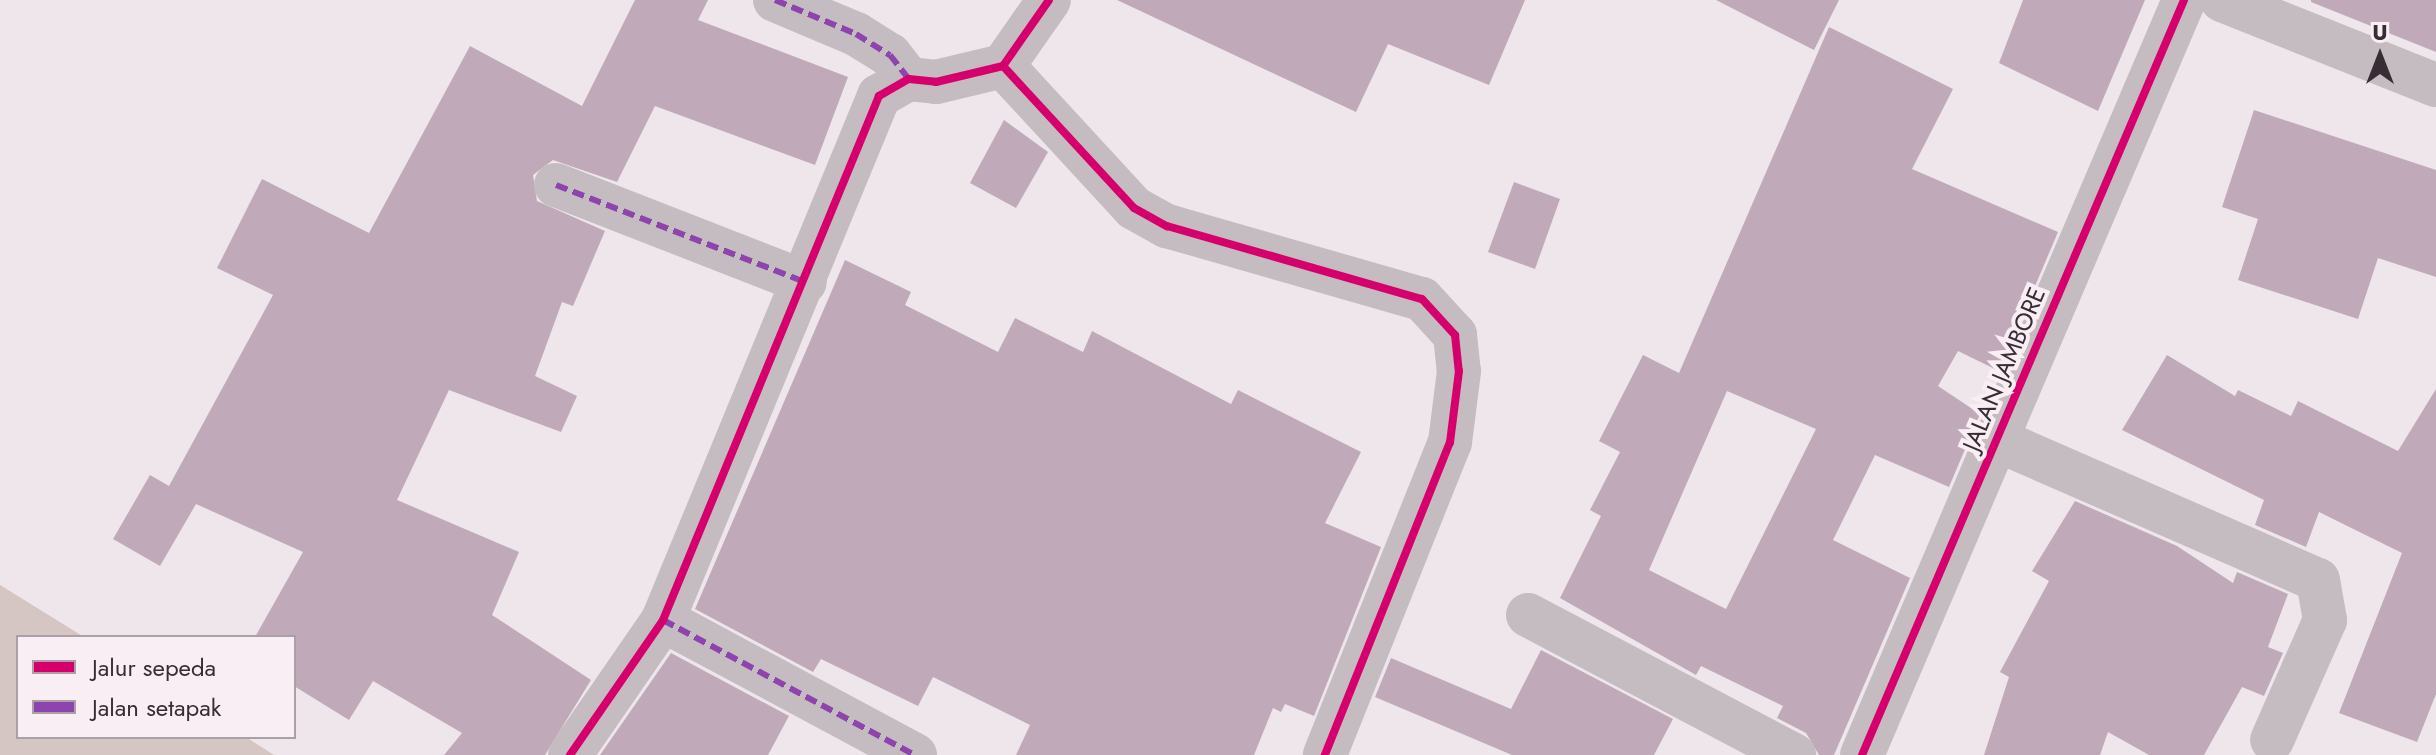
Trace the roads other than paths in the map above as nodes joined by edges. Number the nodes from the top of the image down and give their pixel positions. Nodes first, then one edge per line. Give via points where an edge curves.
1 (775, 0) edge
2 (1049, 0) edge
3 (2184, 0) edge
4 (2222, 0) edge
5 (1003, 66) junction
6 (909, 79) junction
7 (2436, 85) edge
8 (556, 185) dead end
9 (805, 282) junction
10 (1995, 439) junction
11 (1528, 615) dead end
12 (663, 620) junction
13 (2272, 740) dead end
14 (570, 755) edge
15 (915, 755) edge
16 (1325, 755) edge
17 (1794, 755) edge
18 (1862, 755) edge

1 - 6 street via 856,34 890,55
2 - 5 street
3 - 10 street, JALAN JAMBORE
4 - 7 street
5 - 6 street via 936,82
5 - 16 street via 1134,208 1167,226 1422,299 1455,335 1459,371 1450,442
6 - 9 street via 879,96
8 - 9 street
9 - 12 street
10 - 13 street via 2318,580 2325,620
10 - 18 street, JALAN JAMBORE
11 - 17 street
12 - 14 street
12 - 15 street

